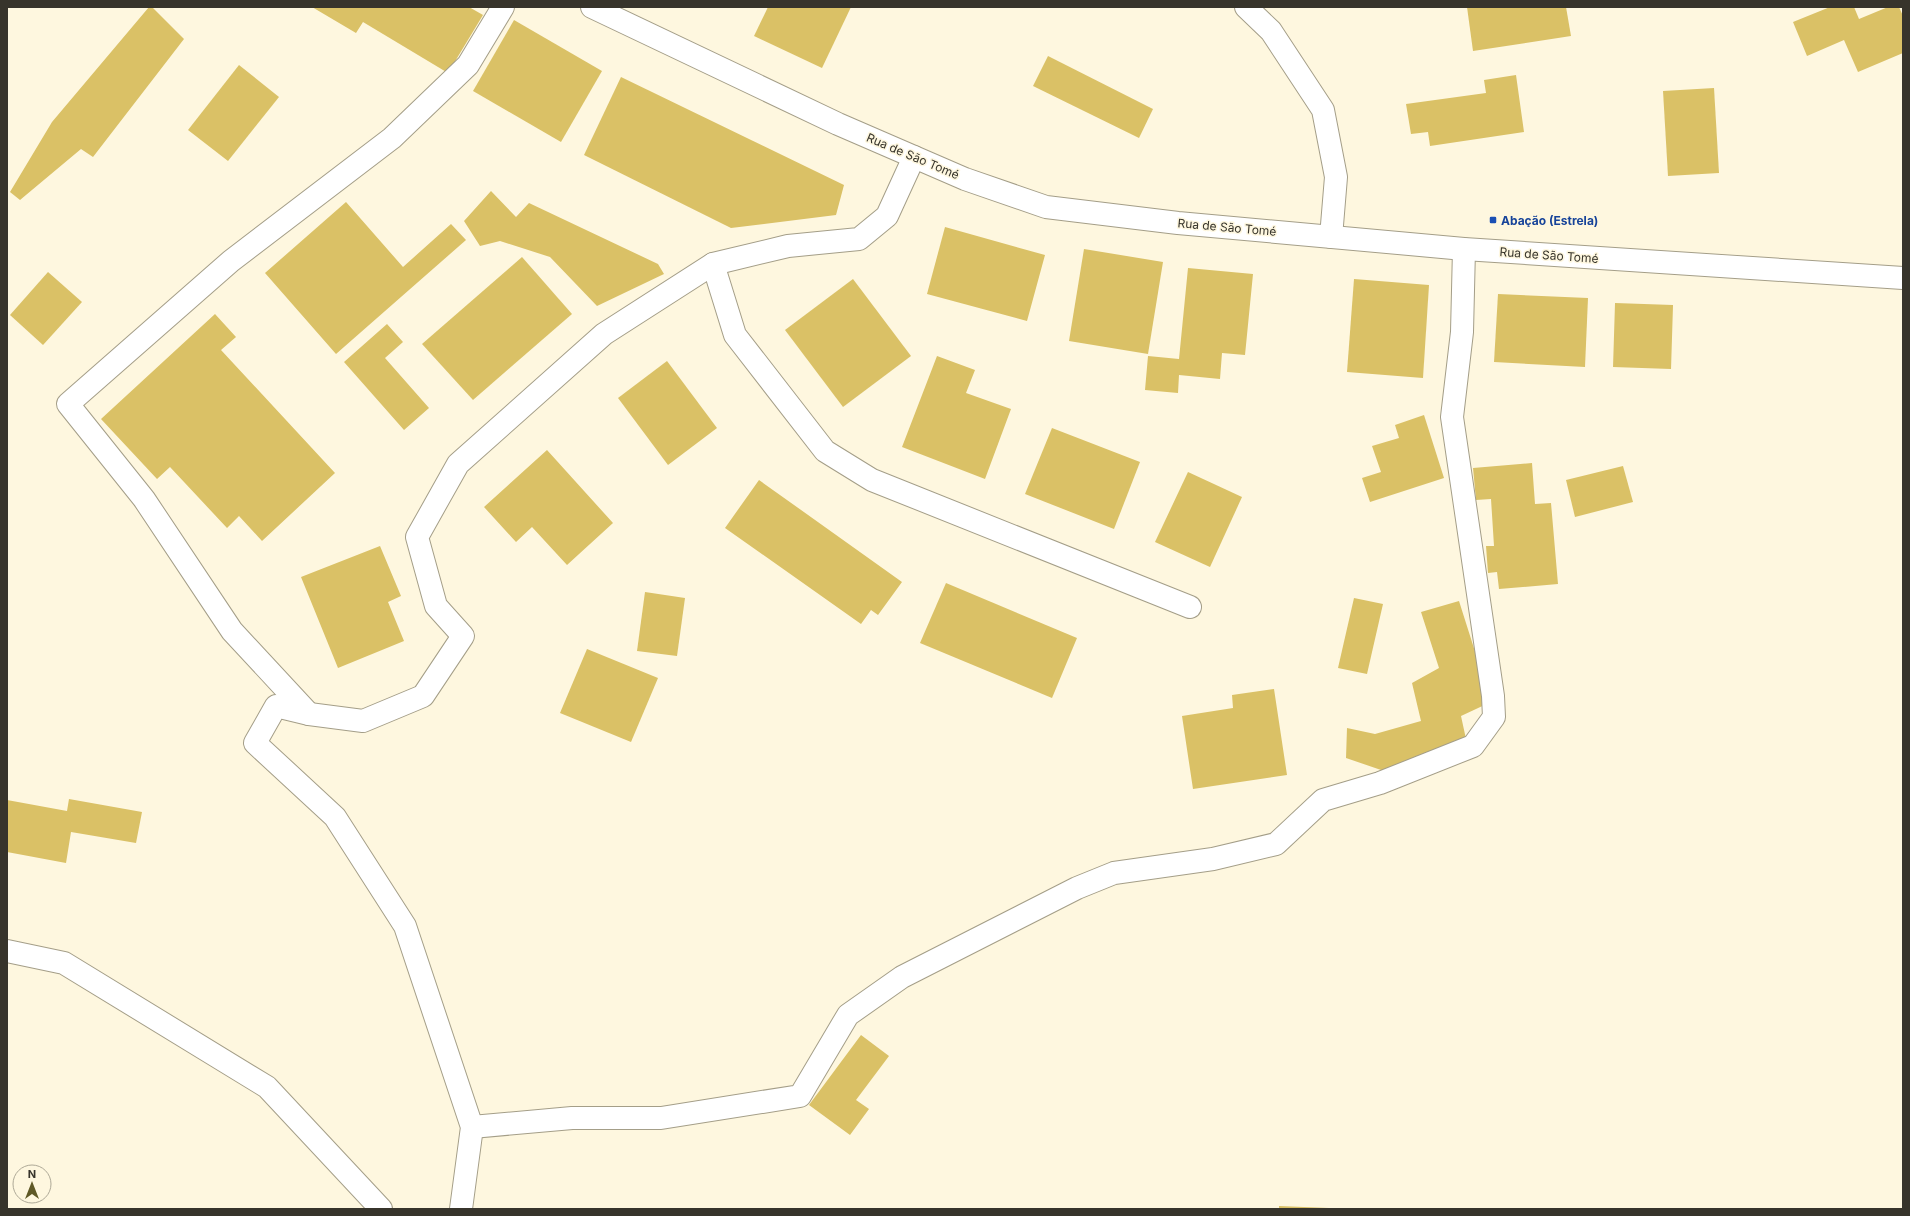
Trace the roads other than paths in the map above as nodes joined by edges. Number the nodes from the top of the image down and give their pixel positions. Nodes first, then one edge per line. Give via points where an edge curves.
1 (503, 7) edge
2 (592, 7) edge
3 (1246, 7) edge
4 (914, 157) junction
5 (1331, 237) junction
6 (1464, 249) junction
7 (713, 264) junction
8 (1903, 278) edge
9 (1190, 607) dead end
10 (309, 714) junction
11 (7, 950) edge
12 (472, 1127) junction
13 (381, 1209) edge
14 (461, 1209) edge

1 - 10 street via 468,65 392,138 231,261 68,404 144,499 232,631
2 - 4 street, Rua de São Tomé via 838,124
3 - 5 street via 1272,31 1323,110 1336,177
4 - 5 street, Rua de São Tomé via 965,179 1046,208
4 - 7 street via 887,216 859,239 788,246
5 - 6 street, Rua de São Tomé
6 - 8 street, Rua de São Tomé
6 - 12 street via 1462,332 1452,417 1492,688 1494,717 1474,746 1380,783 1323,800 1276,844 1213,859 1114,873 1077,888 909,974 848,1015 800,1096 661,1118 572,1118
7 - 9 street via 734,335 825,451 872,480
7 - 10 street via 604,334 458,464 417,537 436,606 463,636 423,696 363,721
10 - 12 street via 276,706 255,743 335,817 405,926
11 - 13 street via 64,963 267,1086
12 - 14 street

